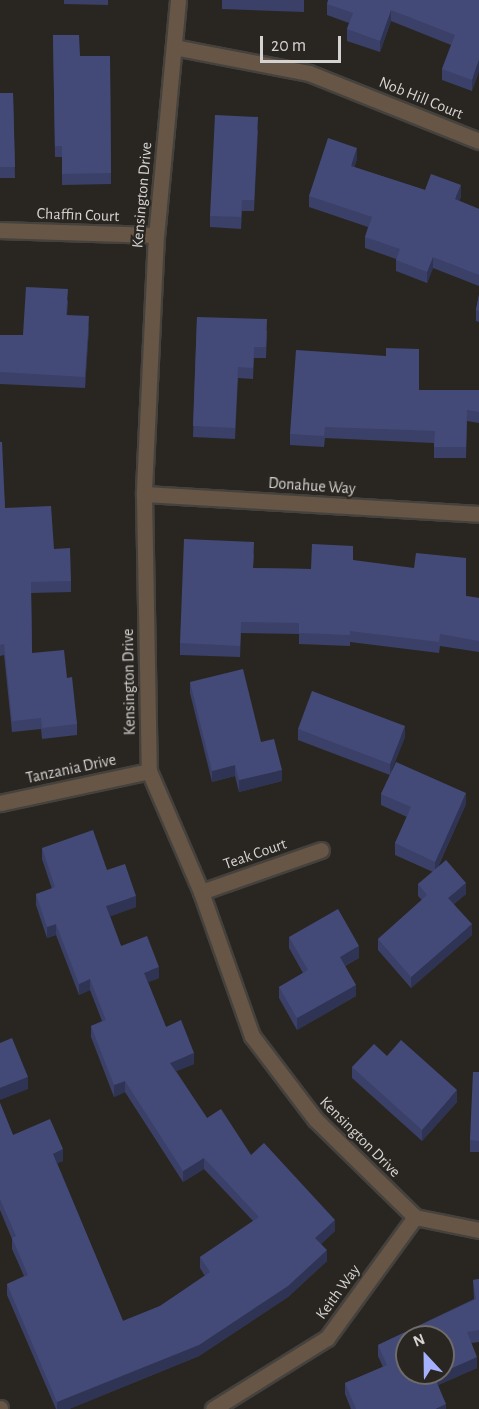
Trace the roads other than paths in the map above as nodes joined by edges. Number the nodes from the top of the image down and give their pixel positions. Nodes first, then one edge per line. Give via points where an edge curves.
1 (178, 0) edge
2 (174, 48) junction
3 (479, 141) edge
4 (0, 230) edge
5 (156, 235) junction
6 (144, 494) junction
7 (479, 514) edge
8 (149, 771) junction
9 (0, 802) edge
10 (321, 850) dead end
11 (201, 892) junction
12 (416, 1217) junction
13 (479, 1230) edge
14 (213, 1409) edge

1 - 2 street, Kensington Drive
2 - 3 street, Nob Hill Court via 309,73
2 - 5 street, Kensington Drive
4 - 5 street, Chaffin Court
5 - 6 street, Kensington Drive
6 - 7 street, Donahue Way
6 - 8 street, Kensington Drive
8 - 9 street, Tanzania Drive
8 - 11 street, Kensington Drive
10 - 11 street, Teak Court
11 - 12 street, Kensington Drive via 252,1036 315,1119
12 - 13 street
12 - 14 street, Keith Way via 327,1338

